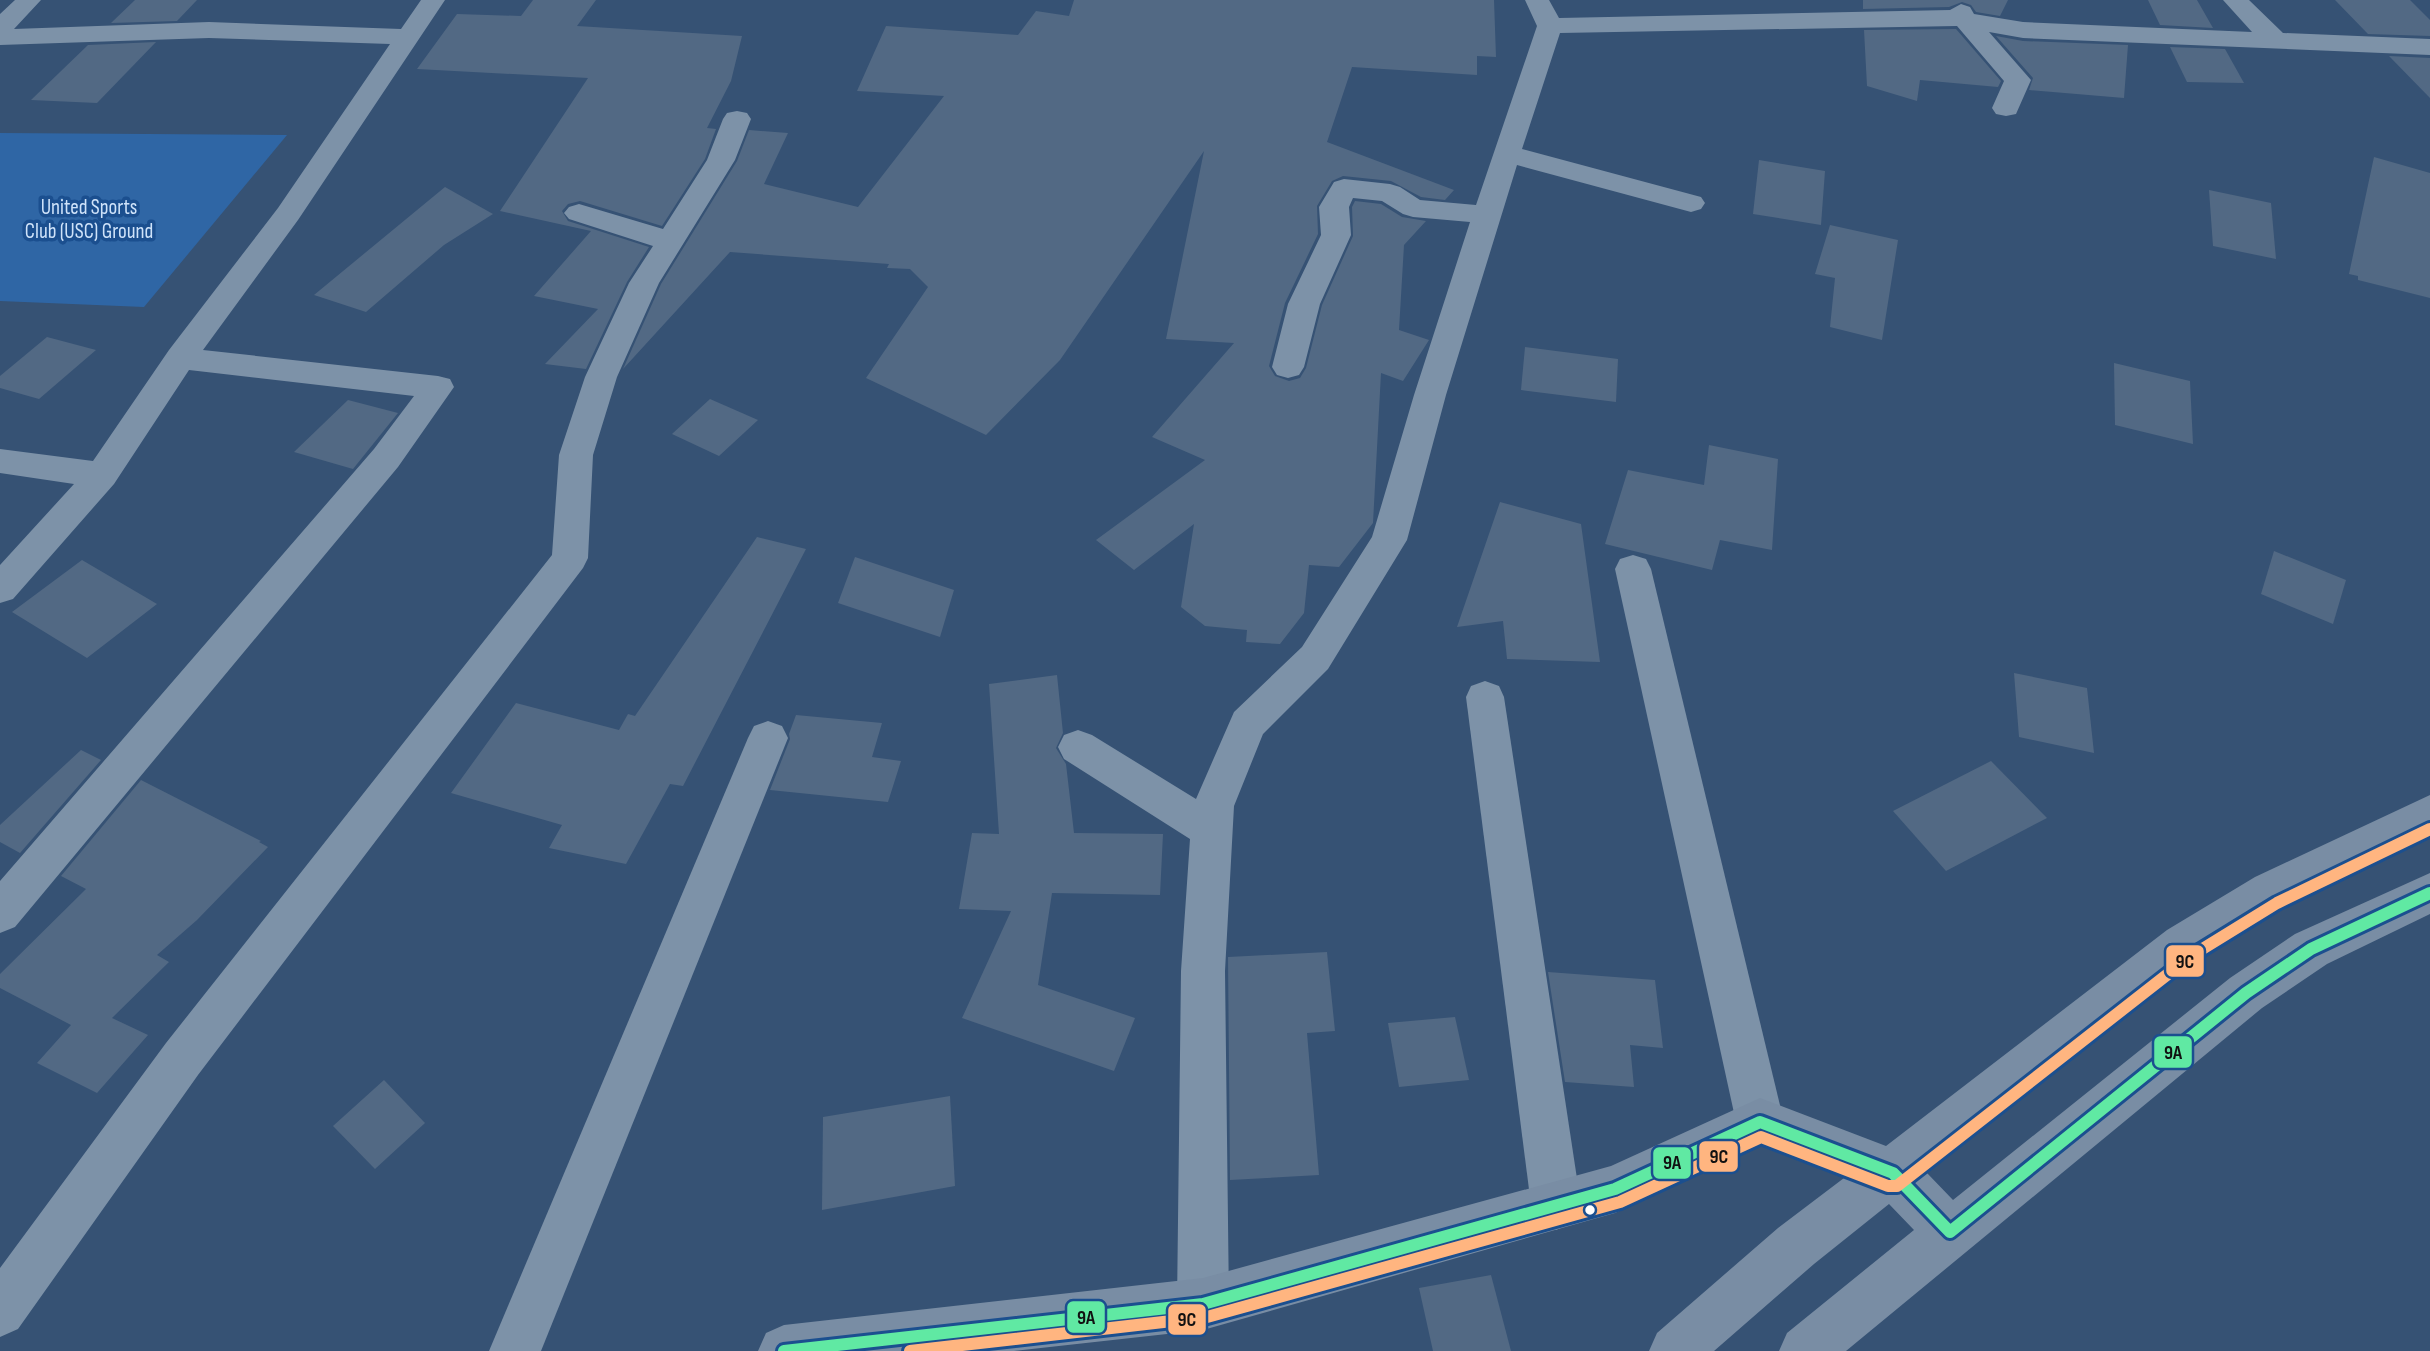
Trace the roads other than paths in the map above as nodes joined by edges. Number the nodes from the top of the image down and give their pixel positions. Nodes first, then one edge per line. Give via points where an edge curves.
1 (29, 0) edge
2 (433, 0) edge
3 (2235, 0) edge
4 (1960, 10) edge
5 (1543, 13) edge
6 (0, 28) edge
7 (0, 37) edge
8 (406, 37) junction
9 (2277, 42) junction
10 (2430, 47) edge
11 (2006, 108) dead end
12 (737, 119) dead end
13 (1507, 154) junction
14 (1691, 203) dead end
15 (579, 213) dead end
16 (1487, 215) junction
17 (670, 241) junction
18 (180, 358) junction
19 (1288, 367) dead end
20 (0, 461) edge
21 (102, 475) junction
22 (1633, 569) dead end
23 (0, 589) edge
24 (1485, 697) dead end
25 (768, 738) dead end
26 (1078, 747) dead end
27 (2430, 813) edge
28 (1212, 831) junction
29 (2430, 892) edge
30 (0, 913) edge
31 (1760, 1122) junction
32 (1893, 1173) junction
33 (1556, 1205) junction
34 (1950, 1231) junction
35 (1203, 1304) junction
36 (0, 1311) edge
37 (876, 1346) edge
38 (515, 1351) edge
39 (784, 1351) edge
40 (1675, 1351) edge
41 (1805, 1351) edge

1 - 6 street
2 - 8 street
3 - 9 street
4 - 5 street via 1933,18
4 - 9 street via 2023,30
4 - 11 street via 2018,80
5 - 13 street
7 - 8 street via 232,21
8 - 18 street via 288,214
9 - 10 street
12 - 17 street via 721,160
13 - 14 street
13 - 16 street
15 - 17 street
16 - 19 street via 1413,208 1390,193 1344,188 1334,207 1336,235 1304,304
16 - 28 street via 1389,540 1315,658 1248,724 1213,806
17 - 36 street via 644,282 601,377 576,456 570,558 183,1059
18 - 21 street
18 - 30 street via 438,387 386,458
20 - 21 street
21 - 23 street
22 - 31 street
24 - 33 street
25 - 38 street
26 - 28 street
27 - 32 main road via 2270,891 2183,944
28 - 35 street via 1203,971
29 - 34 main road via 2311,948 2246,993
31 - 32 main road
31 - 33 main road via 1615,1189
32 - 34 main road
32 - 40 main road via 1796,1247
33 - 35 main road
34 - 41 main road
35 - 37 main road
37 - 39 main road

